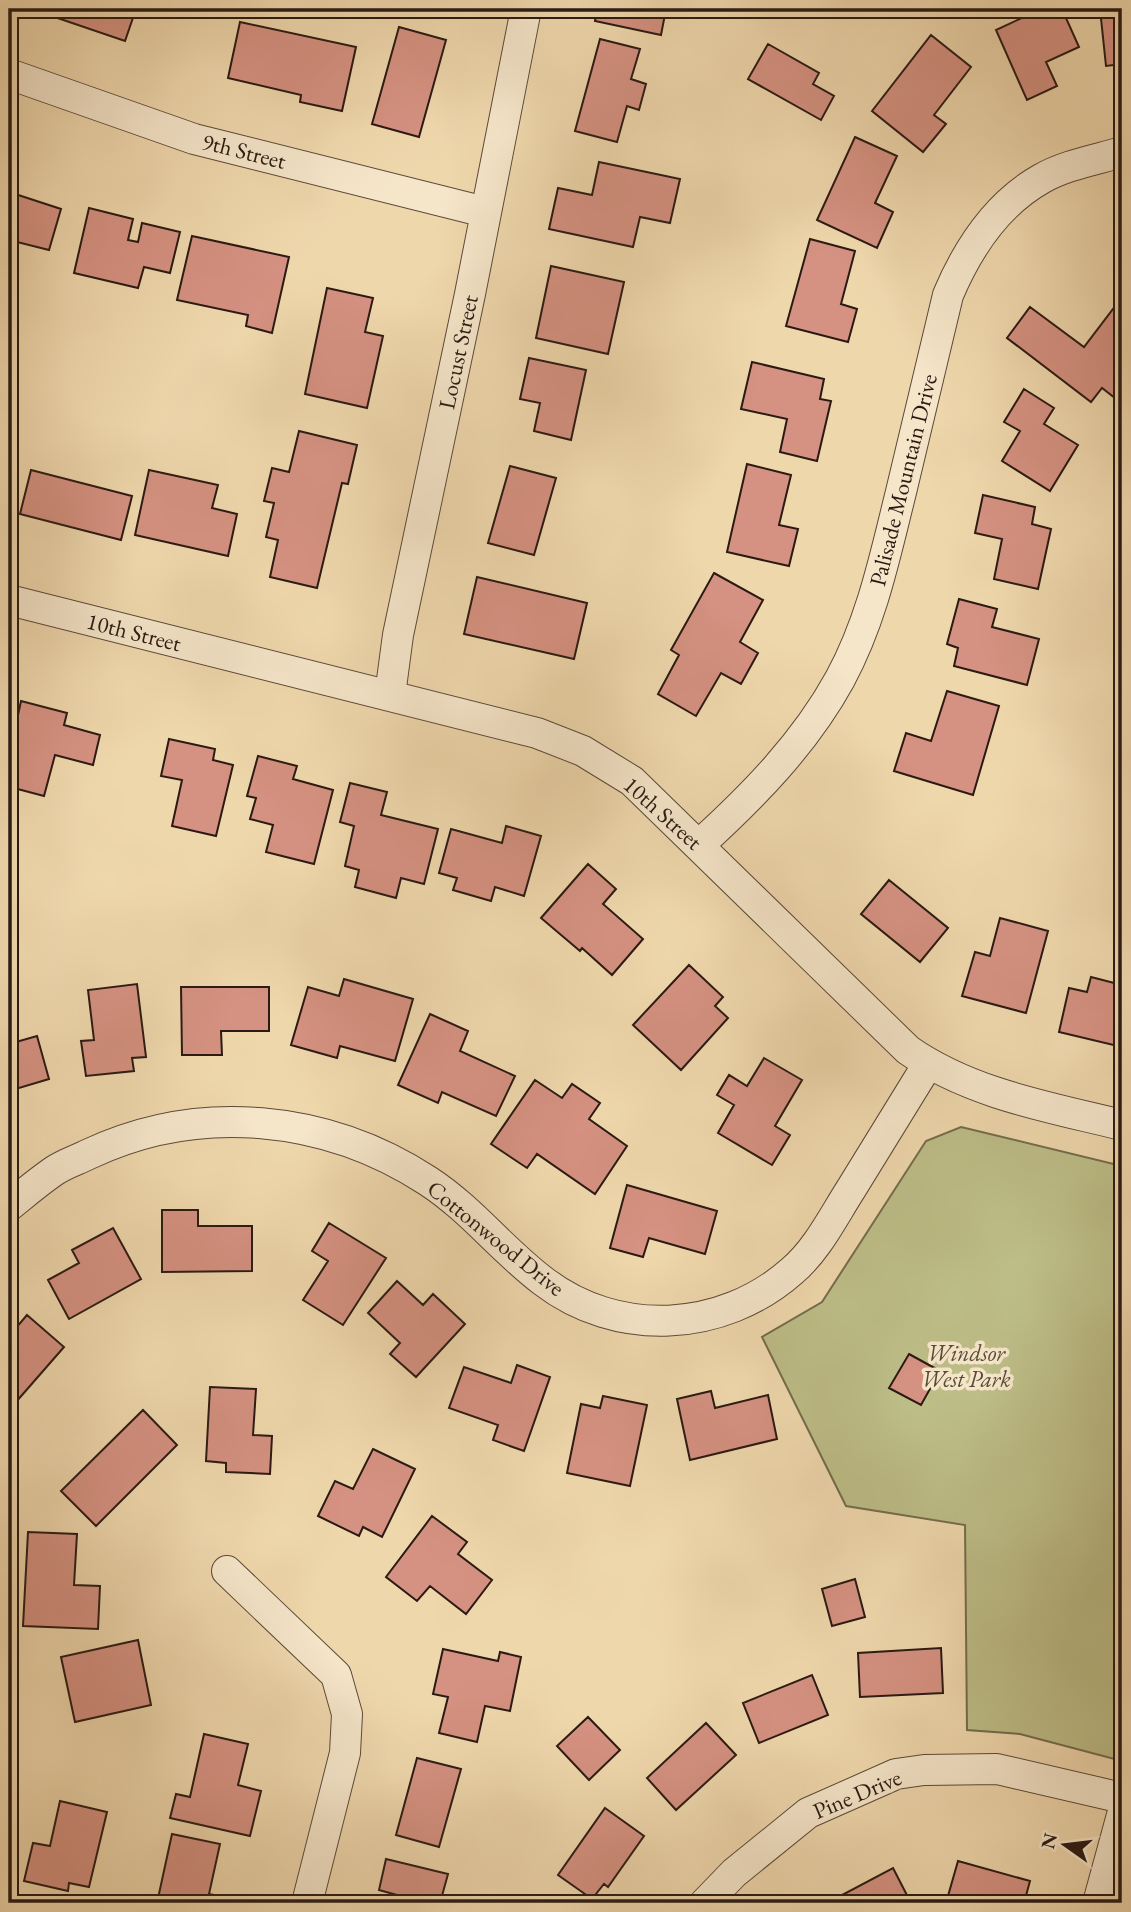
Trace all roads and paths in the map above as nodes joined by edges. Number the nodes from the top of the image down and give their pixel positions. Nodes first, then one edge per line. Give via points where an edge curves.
1 (526, 9) edge
2 (9, 74) edge
3 (1122, 152) edge
4 (485, 212) junction
5 (9, 600) edge
6 (390, 695) junction
7 (699, 845) junction
8 (928, 1064) junction
9 (1122, 1125) edge
10 (9, 1206) edge
11 (227, 1572) dead end
12 (1122, 1798) edge
13 (1122, 1815) edge
14 (307, 1903) edge
15 (705, 1903) edge
16 (1098, 1903) edge

1 - 4 street, Locust Street
2 - 4 street, 9th Street via 194,139
3 - 7 street, Palisade Mountain Drive via 1071,166 1026,189 977,239 961,265 948,295 880,581 859,642 825,703 782,762
4 - 6 street, Locust Street via 398,635
5 - 6 street, 10th Street
6 - 7 street, 10th Street via 537,733 583,751 632,781
7 - 8 street, 10th Street via 908,1050
8 - 9 street, 10th Street via 975,1086
8 - 10 street, Cottonwood Drive via 819,1240 794,1270 746,1303 691,1320 655,1323 590,1308 541,1280 464,1208 410,1170 345,1139 287,1125 221,1121 131,1137 55,1170
11 - 14 street via 336,1675 347,1714 345,1753
12 - 15 street, Pine Drive via 998,1769 896,1774 808,1813 734,1873
13 - 16 street

